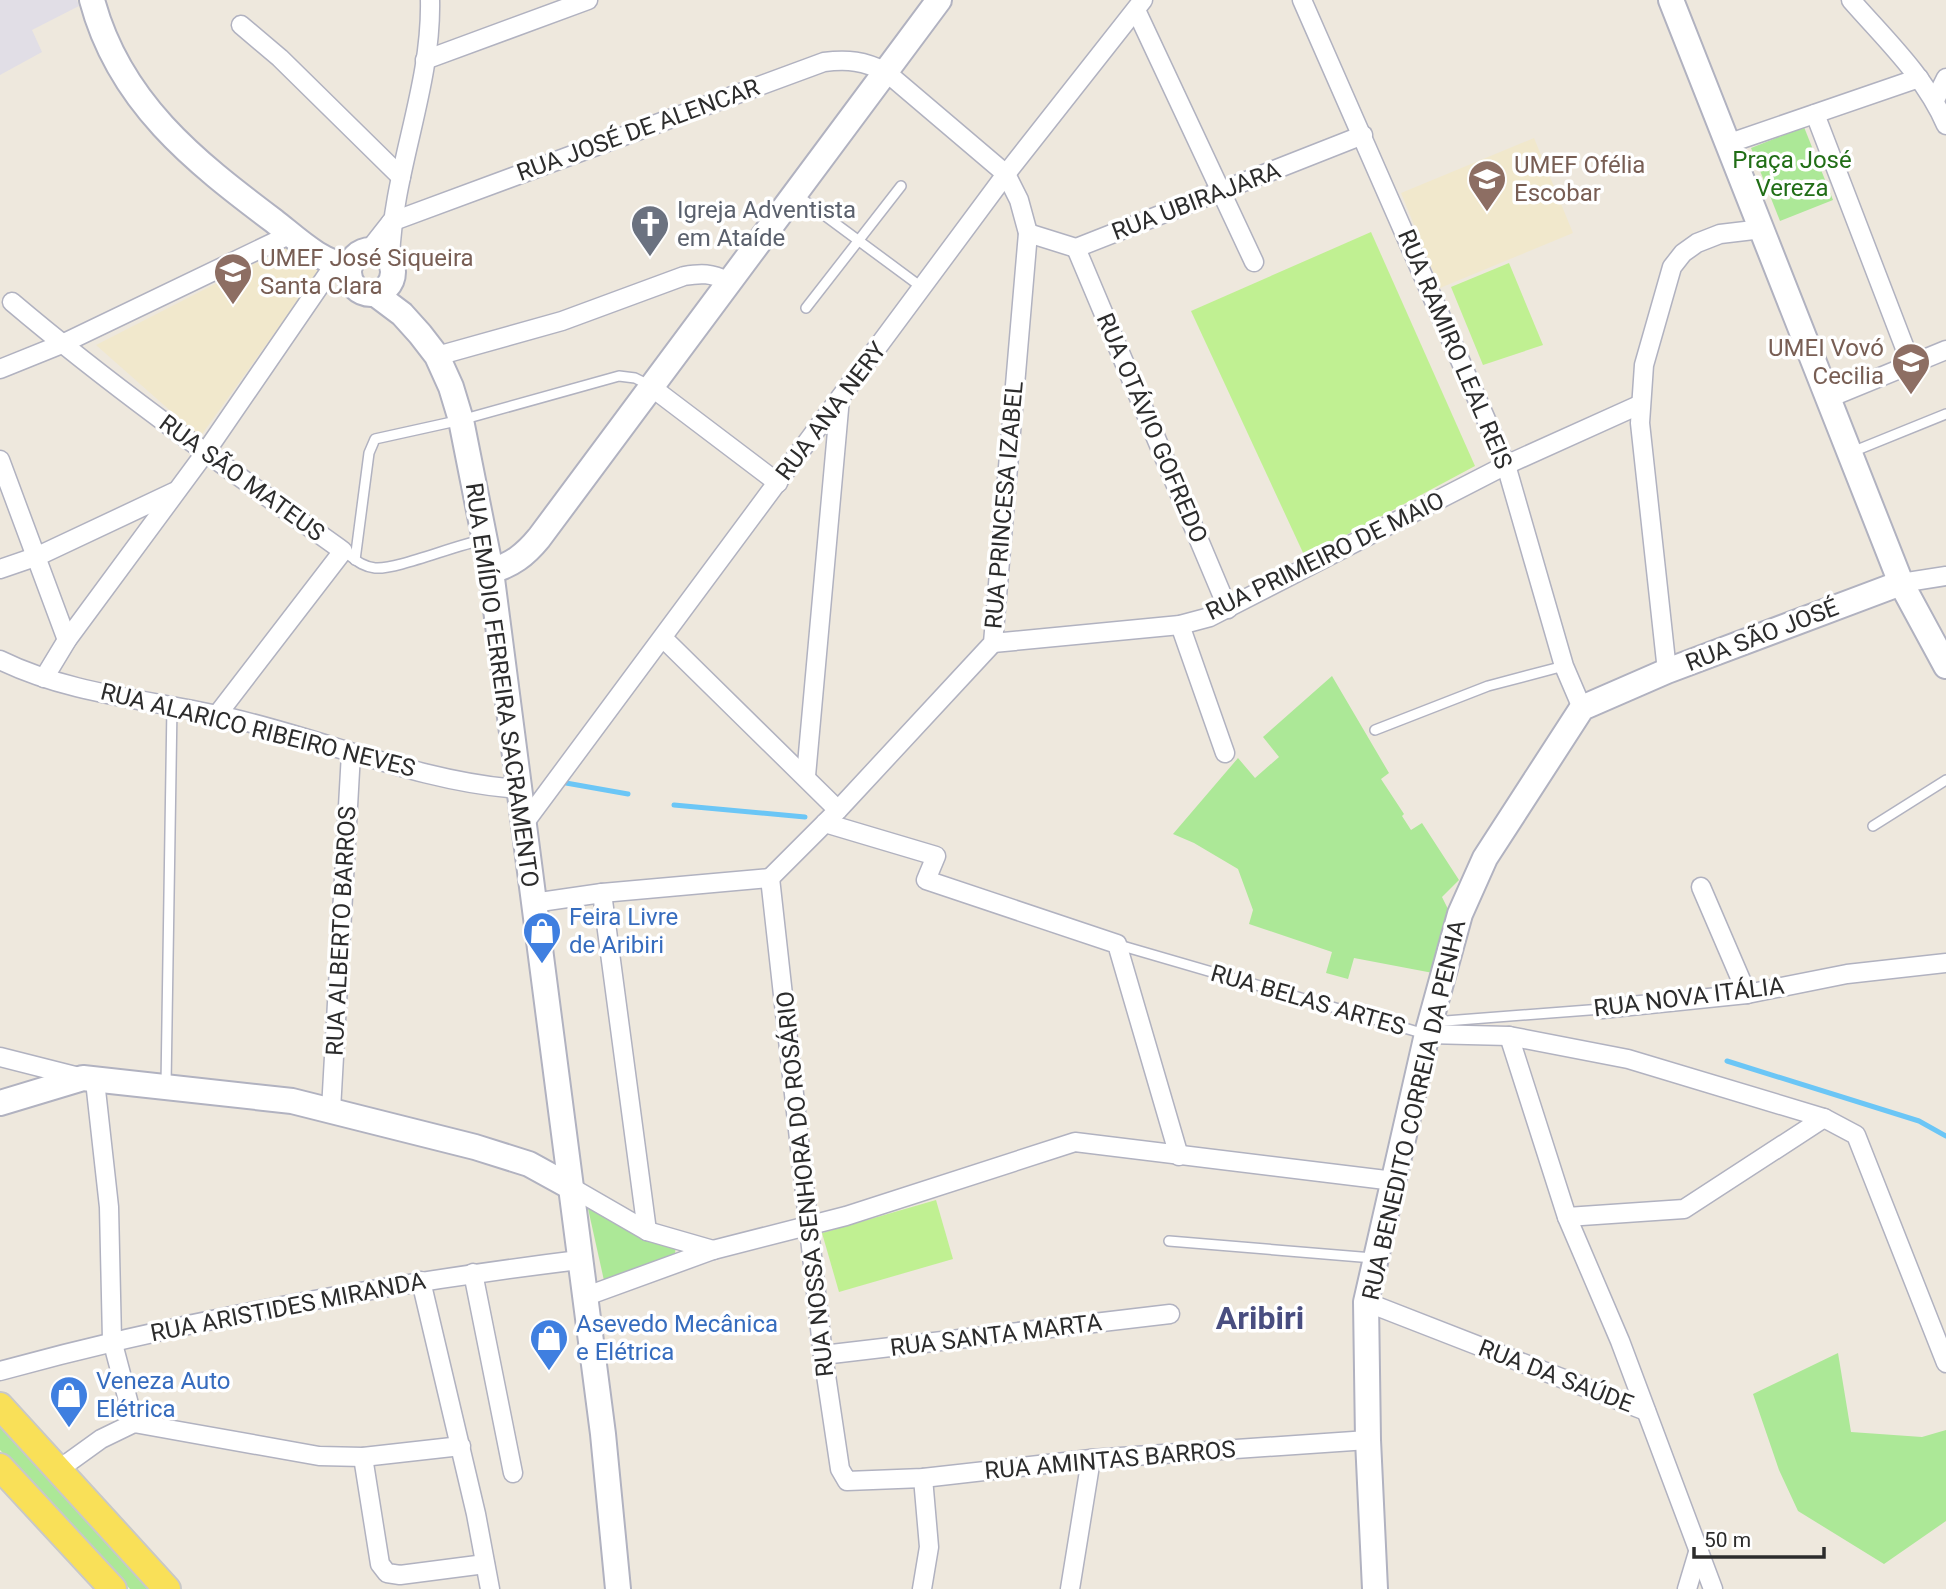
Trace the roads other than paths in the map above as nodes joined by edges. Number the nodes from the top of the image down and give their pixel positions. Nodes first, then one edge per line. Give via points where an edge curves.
1 (92, 0) edge
2 (430, 0) edge
3 (588, 0) edge
4 (939, 0) edge
5 (1302, 0) edge
6 (1671, 0) edge
7 (1851, 0) edge
8 (1139, 5) edge
9 (241, 25) dead end
10 (425, 60) junction
11 (886, 72) junction
12 (1919, 78) junction
13 (1946, 78) edge
14 (1935, 100) junction
15 (1815, 114) junction
16 (1946, 125) edge
17 (1363, 135) junction
18 (1727, 144) junction
19 (1006, 174) junction
20 (401, 177) junction
21 (901, 186) dead end
22 (1222, 191) junction
23 (796, 194) junction
24 (391, 222) junction
25 (1762, 229) junction
26 (1028, 233) junction
27 (291, 234) junction
28 (857, 242) junction
29 (1076, 248) junction
30 (1254, 262) dead end
31 (368, 269) junction
32 (727, 281) junction
33 (924, 289) junction
34 (12, 302) dead end
35 (806, 308) dead end
36 (62, 344) junction
37 (1946, 350) edge
38 (437, 356) junction
39 (1912, 364) junction
40 (0, 369) edge
41 (650, 386) junction
42 (840, 398) junction
43 (1829, 398) junction
44 (1639, 405) junction
45 (1946, 414) edge
46 (461, 419) junction
47 (205, 453) junction
48 (1850, 453) junction
49 (0, 460) edge
50 (1506, 465) junction
51 (778, 483) junction
52 (177, 491) junction
53 (484, 539) junction
54 (38, 556) junction
55 (349, 556) junction
56 (0, 569) edge
57 (491, 571) junction
58 (1946, 576) edge
59 (1901, 583) junction
60 (1227, 609) junction
61 (1180, 625) junction
62 (663, 638) junction
63 (67, 640) junction
64 (993, 643) junction
65 (0, 660) edge
66 (1564, 666) junction
67 (1946, 666) edge
68 (1667, 671) junction
69 (44, 678) junction
70 (172, 706) junction
71 (1582, 708) junction
72 (218, 715) junction
73 (1375, 730) dead end
74 (351, 753) junction
75 (1225, 753) dead end
76 (807, 776) junction
77 (1946, 780) edge
78 (519, 789) junction
79 (838, 810) junction
80 (825, 823) junction
81 (523, 825) junction
82 (1873, 826) dead end
83 (770, 878) junction
84 (1701, 887) dead end
85 (602, 893) junction
86 (533, 903) junction
87 (1117, 944) junction
88 (1946, 963) edge
89 (1747, 994) junction
90 (1602, 1009) joint
91 (1429, 1028) junction
92 (1509, 1036) junction
93 (0, 1057) edge
94 (89, 1080) junction
95 (166, 1087) junction
96 (1, 1105) edge
97 (331, 1110) junction
98 (1824, 1118) junction
99 (1179, 1156) junction
100 (1394, 1181) junction
101 (569, 1186) junction
102 (1567, 1217) junction
103 (809, 1227) junction
104 (647, 1231) junction
105 (674, 1240) junction
106 (1169, 1241) dead end
107 (713, 1250) junction
108 (1375, 1258) junction
109 (579, 1260) junction
110 (675, 1266) junction
111 (473, 1273) junction
112 (421, 1281) junction
113 (584, 1297) junction
114 (1366, 1302) junction
115 (1170, 1314) dead end
116 (1940, 1328) edge
117 (112, 1340) junction
118 (823, 1355) junction
119 (1946, 1363) edge
120 (0, 1371) edge
121 (0, 1406) edge
122 (1646, 1410) junction
123 (134, 1423) junction
124 (1368, 1440) junction
125 (461, 1446) junction
126 (362, 1457) junction
127 (1091, 1458) junction
128 (58, 1470) junction
129 (513, 1473) dead end
130 (923, 1478) junction
131 (5, 1480) edge
132 (853, 1483) joint
133 (1699, 1549) junction
134 (485, 1564) junction
135 (621, 1588) edge
136 (113, 1589) edge
137 (167, 1589) edge
138 (490, 1589) edge
139 (922, 1589) edge
140 (1070, 1589) edge
141 (1375, 1589) edge
142 (1687, 1589) edge
143 (1713, 1589) edge

1 - 27 street via 99,26 126,79 156,121 192,158
2 - 10 street
3 - 10 street
4 - 11 street
5 - 17 street, RUA RAMIRO LEAL REIS
6 - 18 street
7 - 12 street
8 - 19 street, RUA ANA NERY
8 - 22 street
9 - 20 street
10 - 20 street
11 - 19 street
11 - 23 street
11 - 24 street, RUA JOSÉ DE ALENCAR via 866,62 824,62
12 - 14 street
12 - 15 street
13 - 14 street
14 - 16 street
15 - 18 street
15 - 39 street
17 - 22 street, RUA UBIRAJARA
17 - 50 street, RUA RAMIRO LEAL REIS
18 - 25 street
19 - 26 street, RUA PRINCESA IZABEL
19 - 33 street, RUA ANA NERY
20 - 24 street
21 - 28 lane
22 - 29 street, RUA UBIRAJARA
22 - 30 street
23 - 28 lane
23 - 32 street
24 - 31 street
25 - 43 street
25 - 44 street via 1720,234 1697,243 1672,267 1647,351
26 - 29 street
26 - 64 street, RUA PRINCESA IZABEL
27 - 31 street
27 - 36 street
28 - 33 lane
28 - 35 lane
29 - 60 street, RUA OTÁVIO GOFREDO
31 - 38 street, RUA EMÍDIO FERREIRA SACRAMENTO
31 - 47 street
32 - 38 street via 716,275 684,276 562,321
32 - 41 street
33 - 42 street, RUA ANA NERY
34 - 36 street, RUA SÃO MATEUS
36 - 40 street
36 - 47 street, RUA SÃO MATEUS
37 - 39 street
38 - 46 street, RUA EMÍDIO FERREIRA SACRAMENTO
39 - 43 street
41 - 46 lane via 619,376
41 - 51 street
41 - 57 street via 525,555
42 - 51 street, RUA ANA NERY
42 - 76 street
43 - 48 street
44 - 50 street, RUA PRIMEIRO DE MAIO
44 - 68 street
45 - 48 lane
46 - 53 street, RUA EMÍDIO FERREIRA SACRAMENTO
46 - 55 lane via 382,436 371,443
47 - 52 street
47 - 55 street, RUA SÃO MATEUS
48 - 59 street
49 - 54 street
50 - 60 street, RUA PRIMEIRO DE MAIO
50 - 66 street, RUA RAMIRO LEAL REIS
51 - 62 street, RUA ANA NERY
52 - 54 street
52 - 63 street
53 - 55 lane via 384,568
53 - 57 street, RUA EMÍDIO FERREIRA SACRAMENTO
54 - 56 street
54 - 63 street
55 - 72 street, RUA SÃO MATEUS
57 - 78 street, RUA EMÍDIO FERREIRA SACRAMENTO
58 - 59 street, RUA SÃO JOSÉ
59 - 67 street
59 - 68 street, RUA SÃO JOSÉ
60 - 61 street, RUA PRIMEIRO DE MAIO
61 - 64 street, RUA PRIMEIRO DE MAIO
61 - 75 street
62 - 76 street
62 - 81 street, RUA ANA NERY
63 - 69 street
64 - 79 street, RUA PRINCESA IZABEL
65 - 69 street, RUA ALARICO RIBEIRO NEVES
66 - 71 street, RUA RAMIRO LEAL REIS
66 - 73 lane via 1488,686
68 - 71 street, RUA SÃO JOSÉ
69 - 70 street, RUA ALARICO RIBEIRO NEVES
70 - 72 street, RUA ALARICO RIBEIRO NEVES
70 - 95 lane
71 - 91 street, RUA BENEDITO CORREIA DA PENHA via 1470,888
72 - 74 street, RUA ALARICO RIBEIRO NEVES
74 - 78 street, RUA ALARICO RIBEIRO NEVES
74 - 97 street, RUA ALBERTO BARROS
76 - 79 street
77 - 82 lane
78 - 81 street, RUA EMÍDIO FERREIRA SACRAMENTO
79 - 80 street, RUA PRINCESA IZABEL
80 - 83 street, RUA PRINCESA IZABEL
80 - 87 street, RUA BELAS ARTES via 936,856 926,880
81 - 86 street, RUA EMÍDIO FERREIRA SACRAMENTO
83 - 85 street
83 - 103 street, RUA NOSSA SENHORA DO ROSÁRIO
84 - 89 street
85 - 86 street
85 - 104 street
86 - 101 street, RUA EMÍDIO FERREIRA SACRAMENTO
87 - 91 lane, RUA BELAS ARTES
87 - 99 street
88 - 89 street, RUA NOVA ITÁLIA via 1847,974
89 - 90 street, RUA NOVA ITÁLIA
90 - 91 lane, RUA NOVA ITÁLIA
91 - 92 street, RUA BELAS ARTES
91 - 100 street, RUA BENEDITO CORREIA DA PENHA
92 - 98 street, RUA BELAS ARTES via 1628,1059
92 - 102 street
93 - 94 street
94 - 95 street
94 - 96 street
94 - 117 street via 109,1207
95 - 97 street via 292,1101
97 - 101 street via 529,1164
98 - 102 street via 1684,1209
98 - 116 street, RUA BELAS ARTES via 1856,1135
99 - 100 street
99 - 103 street via 1075,1142
100 - 108 street, RUA BENEDITO CORREIA DA PENHA
101 - 104 street
101 - 109 street, RUA EMÍDIO FERREIRA SACRAMENTO
102 - 122 street
103 - 107 street
103 - 118 street, RUA NOSSA SENHORA DO ROSÁRIO
104 - 105 street
105 - 107 street
105 - 110 street via 683,1253
106 - 108 lane
107 - 110 street
108 - 114 street, RUA BENEDITO CORREIA DA PENHA
109 - 111 street, RUA ARISTIDES MIRANDA
109 - 113 street, RUA EMÍDIO FERREIRA SACRAMENTO
110 - 113 street
111 - 112 street, RUA ARISTIDES MIRANDA
111 - 129 street
112 - 117 street, RUA ARISTIDES MIRANDA
112 - 125 street
113 - 135 street, RUA EMÍDIO FERREIRA SACRAMENTO
114 - 122 street, RUA DA SAÚDE
114 - 124 street, RUA BENEDITO CORREIA DA PENHA
115 - 118 street, RUA SANTA MARTA
116 - 119 street
117 - 120 street, RUA ARISTIDES MIRANDA
117 - 123 street
118 - 132 street, RUA NOSSA SENHORA DO ROSÁRIO via 840,1469
121 - 128 main road
122 - 133 street, RUA DA SAÚDE
123 - 126 street via 318,1456
123 - 128 street via 101,1439
124 - 127 street, RUA AMINTAS BARROS
124 - 141 street, RUA BENEDITO CORREIA DA PENHA
125 - 126 street
125 - 134 street
126 - 134 street via 380,1564 387,1573
127 - 130 street, RUA AMINTAS BARROS
127 - 140 street
128 - 137 main road
130 - 132 street, RUA AMINTAS BARROS
130 - 139 street via 929,1547
131 - 136 main road
133 - 142 street
133 - 143 street, RUA DA SAÚDE
134 - 138 street

